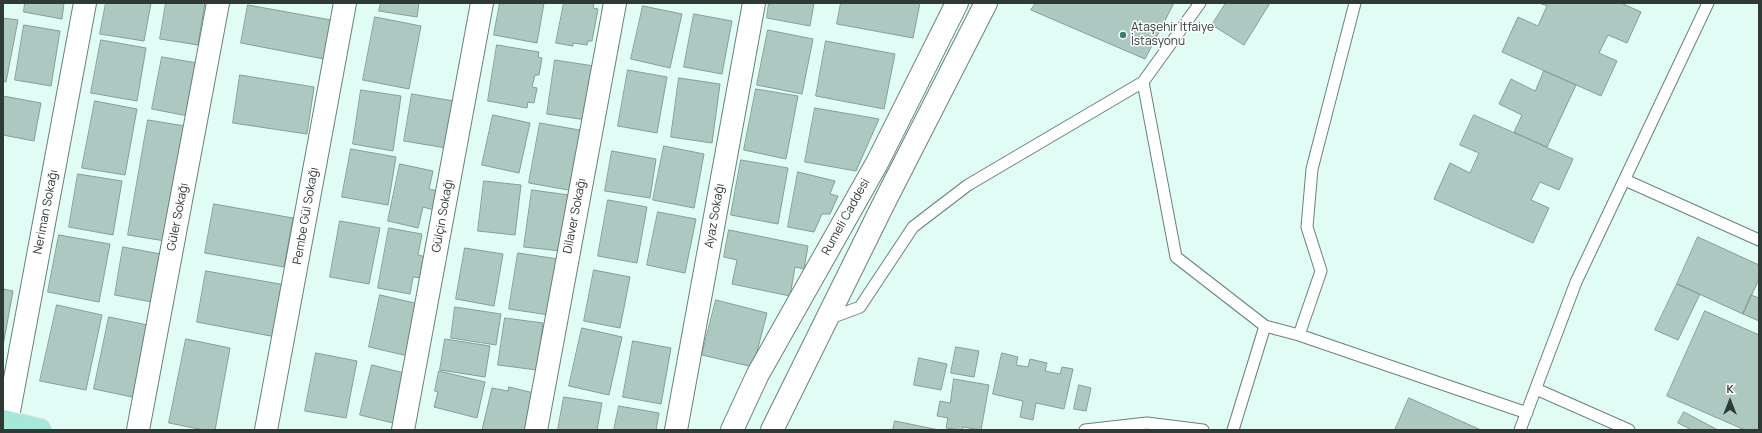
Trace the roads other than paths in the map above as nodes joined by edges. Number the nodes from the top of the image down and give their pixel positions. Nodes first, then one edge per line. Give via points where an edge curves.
1 (85, 3) edge
2 (218, 3) edge
3 (345, 3) edge
4 (482, 3) edge
5 (615, 3) edge
6 (754, 3) edge
7 (957, 3) edge
8 (986, 3) edge
9 (1200, 3) edge
10 (1355, 3) edge
11 (1708, 3) edge
12 (1143, 82) junction
13 (1625, 180) junction
14 (1759, 240) edge
15 (826, 320) junction
16 (1265, 326) junction
17 (1299, 335) junction
18 (1536, 389) junction
19 (1527, 413) junction
20 (5, 421) edge
21 (40, 430) edge
22 (138, 430) edge
23 (266, 430) edge
24 (403, 430) edge
25 (536, 430) edge
26 (676, 430) edge
27 (732, 430) edge
28 (772, 430) edge
29 (1085, 430) edge
30 (1203, 430) edge
31 (1233, 430) edge
32 (1520, 430) edge
33 (1629, 430) edge

1 - 20 street, Neriman Sokağı
2 - 22 street, Güler Sokağı
3 - 23 street, Pembe Gül Sokağı
4 - 24 street, Gülçin Sokağı
5 - 25 street, Dilaver Sokağı
6 - 26 street, Ayaz Sokağı
7 - 27 street, Rumeli Caddesi via 876,164 758,374
8 - 15 street
9 - 12 lane
10 - 17 lane via 1312,169 1307,227 1321,271
11 - 13 lane
12 - 15 lane via 968,185 913,227 860,307
12 - 16 lane via 1176,257
13 - 14 lane
13 - 18 lane via 1576,282
15 - 28 street
16 - 17 lane
16 - 31 lane
17 - 19 lane
18 - 19 lane
18 - 33 lane
19 - 32 lane
20 - 21 main road
29 - 30 lane via 1147,423

